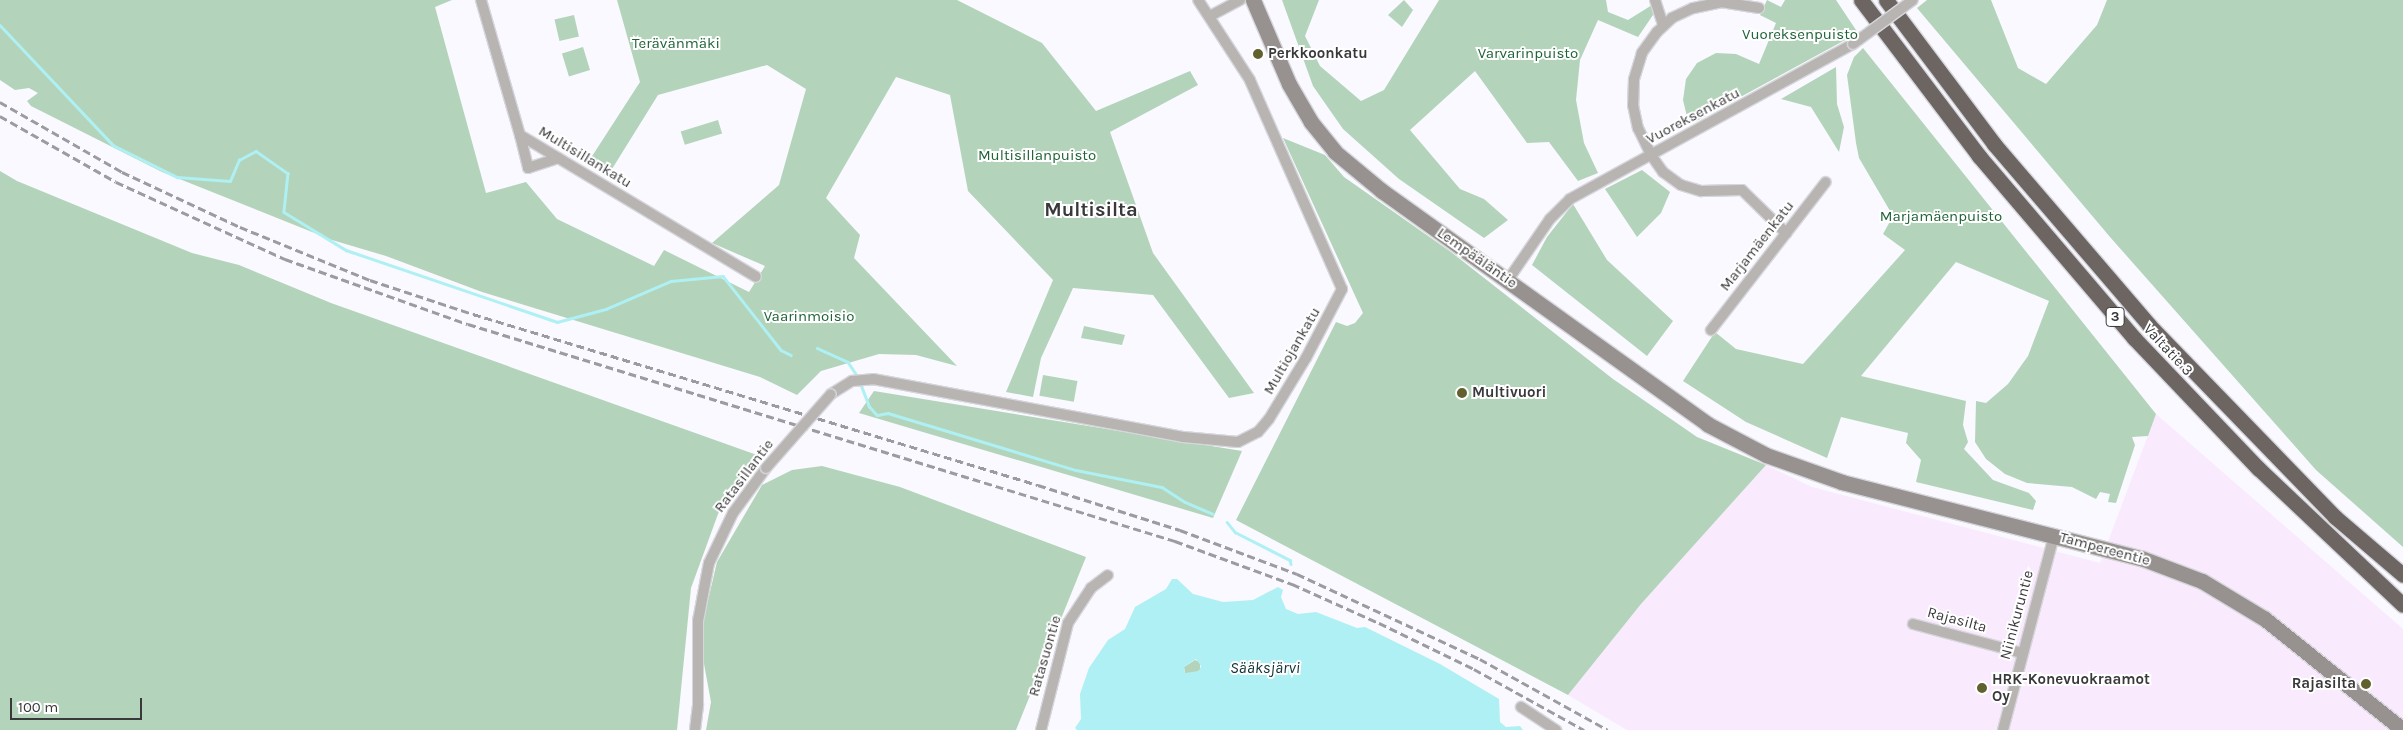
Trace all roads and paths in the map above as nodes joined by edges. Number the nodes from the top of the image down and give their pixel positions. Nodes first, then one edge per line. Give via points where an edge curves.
1 (481, 0) edge
2 (1198, 0) edge
3 (1240, 0) edge
4 (1253, 0) edge
5 (1655, 0) edge
6 (1861, 0) edge
7 (1886, 0) edge
8 (1913, 0) edge
9 (1760, 8) dead end
10 (1210, 16) junction
11 (1663, 25) junction
12 (520, 135) junction
13 (1650, 155) junction
14 (558, 158) junction
15 (1826, 182) dead end
16 (1786, 233) junction
17 (756, 276) dead end
18 (1508, 280) junction
19 (1711, 330) dead end
20 (969, 395) joint
21 (1766, 455) joint
22 (2054, 536) junction
23 (1108, 575) dead end
24 (2403, 575) edge
25 (2403, 605) edge
26 (1913, 624) dead end
27 (2022, 653) junction
28 (1521, 708) dead end
29 (695, 730) edge
30 (1041, 730) edge
31 (1556, 730) edge
32 (2003, 730) edge
33 (2403, 730) edge

1 - 12 street, Multisillankatu
2 - 10 street, Multiojankatu
3 - 10 street
4 - 18 main road, Lempääläntie via 1289,84 1322,137 1382,191
5 - 11 street
6 - 25 highway, Valtatie 3 / 3 via 1979,156 2127,331 2258,468
7 - 24 highway, Valtatie 3 / 3 via 1994,144 2149,325 2335,517
8 - 13 street, Vuoreksenkatu, bridge via 1853,44
9 - 11 street via 1731,2 1702,5 1682,12
10 - 20 street, Multiojankatu via 1250,80 1342,289 1336,306 1269,419 1258,432 1238,442 1124,427
11 - 13 street via 1642,53 1633,86 1636,118
12 - 14 street, Multisillankatu
12 - 14 street via 528,168
13 - 16 street via 1663,172 1690,189 1710,192 1742,190
13 - 18 street, Vuoreksenkatu via 1564,204
14 - 17 street, Multisillankatu
15 - 16 street, Marjamäenkatu
16 - 19 street, Marjamäenkatu
18 - 21 main road, Lempääläntie via 1693,414
20 - 29 street, Ratasillantie, bridge via 873,379 852,381 831,394 766,468 732,513 709,563 698,620
21 - 22 main road, Tampereentie via 1842,482
22 - 27 street, Niinikuruntie
22 - 33 main road, Tampereentie via 2167,566 2232,597
23 - 30 street, Ratasuontie via 1091,588 1068,623
26 - 27 street, Rajasilta
27 - 32 street, Niinikuruntie
28 - 31 street

